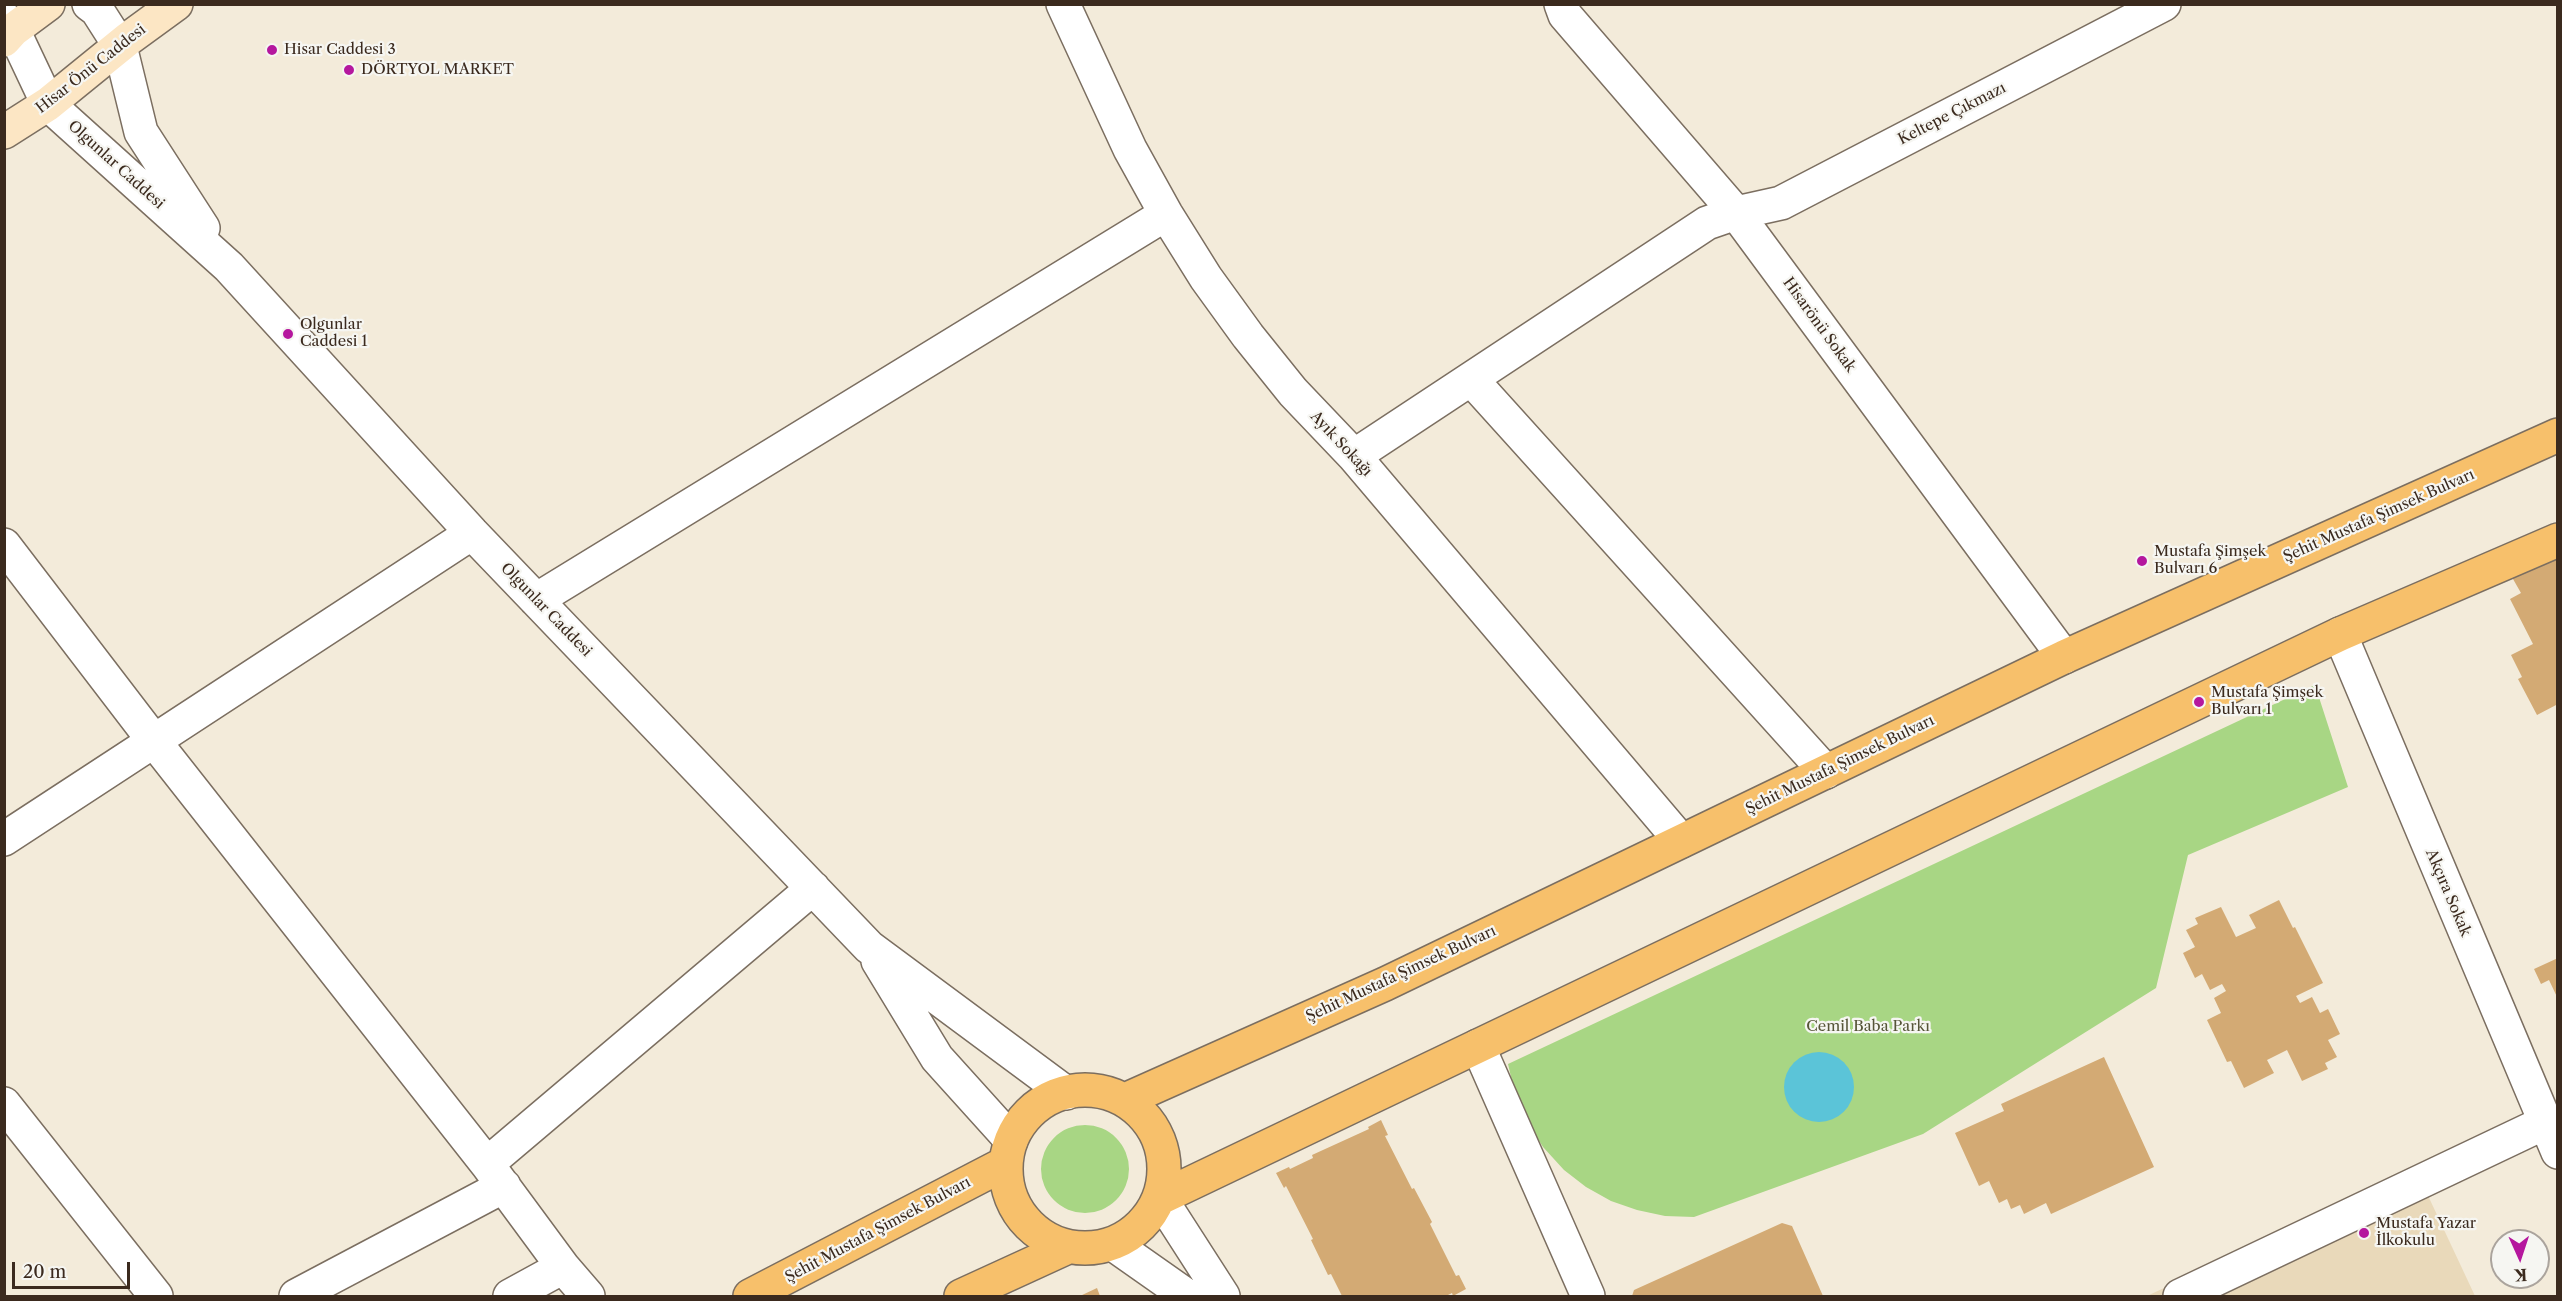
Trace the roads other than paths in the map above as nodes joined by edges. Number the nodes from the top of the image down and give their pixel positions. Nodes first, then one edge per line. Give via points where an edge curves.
1 (48, 4) edge
2 (89, 4) edge
3 (176, 4) edge
4 (1063, 4) edge
5 (1561, 4) edge
6 (2164, 4) edge
7 (7, 30) edge
8 (120, 46) junction
9 (48, 104) junction
10 (4, 132) edge
11 (1737, 213) junction
12 (1166, 214) junction
13 (229, 267) junction
14 (1471, 379) junction
15 (2558, 435) edge
16 (1354, 456) junction
17 (472, 533) junction
18 (2558, 540) edge
19 (4, 545) edge
20 (536, 600) junction
21 (2340, 634) junction
22 (2064, 657) junction
23 (154, 741) junction
24 (1826, 772) junction
25 (4, 839) edge
26 (1681, 841) junction
27 (813, 888) junction
28 (869, 946) junction
29 (1478, 1046) junction
30 (1066, 1093) junction
31 (1125, 1100) junction
32 (4, 1104) edge
33 (2551, 1137) edge
34 (1008, 1152) junction
35 (495, 1175) junction
36 (1160, 1198) junction
37 (1113, 1244) junction
38 (1068, 1247) junction
39 (563, 1267) junction
40 (156, 1296) edge
41 (296, 1296) edge
42 (510, 1296) edge
43 (588, 1296) edge
44 (750, 1296) edge
45 (961, 1296) edge
46 (1187, 1296) edge
47 (1223, 1296) edge
48 (1588, 1296) edge
49 (2180, 1296) edge

1 - 7 main road
2 - 8 street, Olgunlar Caddesi
3 - 8 main road, Hisar Önü Caddesi
4 - 12 street, Ayık Sokağı via 1130,149
5 - 11 street, Hisarönü Sokak via 1565,15
6 - 11 street, Keltepe Çıkmazı via 1781,203
7 - 9 street, Olgunlar Caddesi
8 - 9 main road, Hisar Önü Caddesi
8 - 13 street, Olgunlar Caddesi via 141,132
9 - 10 main road, Hisar Önü Caddesi
9 - 13 street, Olgunlar Caddesi
11 - 14 street, Keltepe Çıkmazı via 1707,223
11 - 22 street, Hisarönü Sokak
12 - 16 street, Ayık Sokağı via 1248,336 1293,392
12 - 20 street
13 - 17 street, Olgunlar Caddesi
14 - 16 street, Keltepe Çıkmazı
14 - 24 street
15 - 22 main road, Şehit Mustafa Şimsek Bulvarı
16 - 26 street, Ayık Sokağı
17 - 20 street, Olgunlar Caddesi
17 - 23 street
18 - 21 main road
19 - 23 street
20 - 27 street, Olgunlar Caddesi
21 - 29 main road
21 - 33 street, Akçıra Sokak
22 - 24 main road, Şehit Mustafa Şimsek Bulvarı
23 - 25 street
23 - 35 street
24 - 26 main road, Şehit Mustafa Şimsek Bulvarı
26 - 31 main road, Şehit Mustafa Şimsek Bulvarı via 1385,984
27 - 28 street, Olgunlar Caddesi
27 - 35 street
28 - 30 street
28 - 34 street via 937,1058
29 - 36 main road
29 - 48 street
30 - 31 main road via 1080,1089
30 - 34 main road via 1038,1105 1022,1121
31 - 36 main road via 1143,1114 1164,1153 1165,1176
32 - 40 street
33 - 49 street
34 - 38 main road via 1007,1185 1015,1207 1028,1225 1046,1239
34 - 44 main road, Şehit Mustafa Şimsek Bulvarı
35 - 39 street
35 - 41 street
36 - 37 main road via 1149,1218
36 - 47 street
37 - 38 main road via 1090,1249
37 - 46 street
38 - 45 main road
39 - 42 street
39 - 43 street

